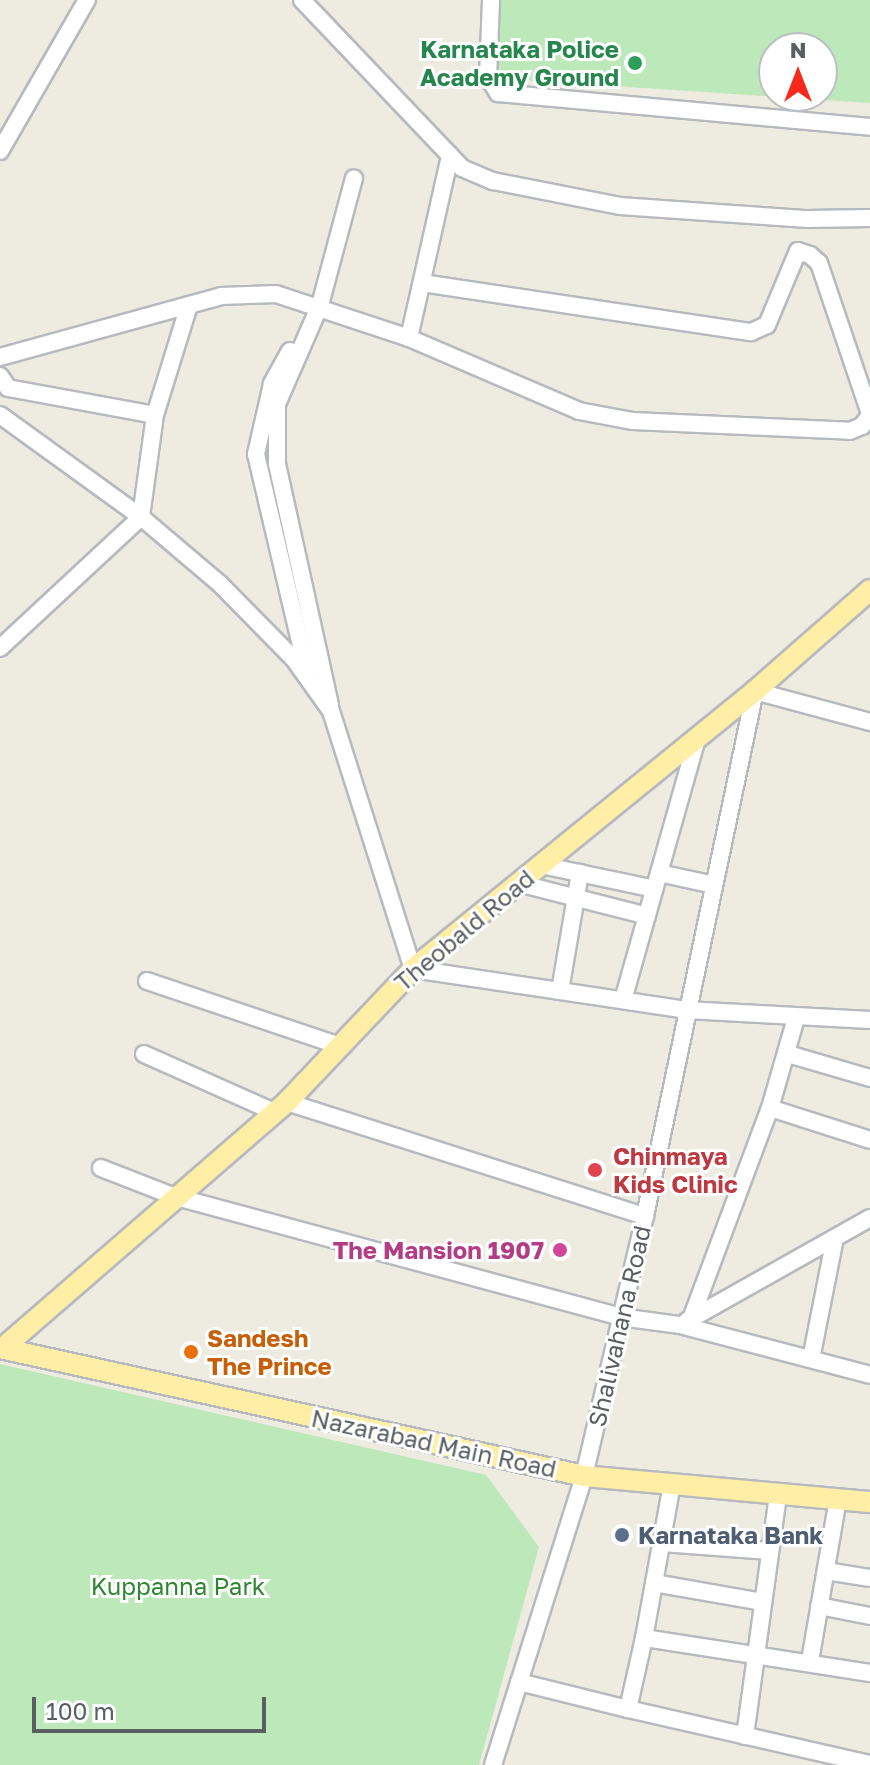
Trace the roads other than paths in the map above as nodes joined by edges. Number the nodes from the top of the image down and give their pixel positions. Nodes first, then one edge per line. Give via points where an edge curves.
1 (87, 0) edge
2 (302, 0) edge
3 (491, 0) edge
4 (870, 127) edge
5 (0, 151) edge
6 (450, 156) junction
7 (354, 178) dead end
8 (870, 218) edge
9 (422, 283) junction
10 (189, 305) junction
11 (320, 305) junction
12 (409, 338) junction
13 (294, 343) dead end
14 (0, 357) edge
15 (0, 376) edge
16 (870, 414) edge
17 (0, 415) edge
18 (155, 415) junction
19 (141, 517) junction
20 (865, 600) edge
21 (0, 648) edge
22 (308, 678) junction
23 (755, 691) junction
24 (331, 711) junction
25 (870, 722) edge
26 (697, 738) junction
27 (541, 865) junction
28 (580, 873) junction
29 (657, 881) junction
30 (518, 883) junction
31 (714, 885) junction
32 (576, 898) junction
33 (647, 916) junction
34 (413, 969) junction
35 (147, 981) dead end
36 (560, 991) junction
37 (623, 1000) junction
38 (686, 1010) junction
39 (796, 1018) junction
40 (870, 1020) edge
41 (340, 1046) junction
42 (144, 1054) dead end
43 (788, 1054) junction
44 (870, 1078) edge
45 (281, 1107) junction
46 (770, 1108) junction
47 (870, 1140) edge
48 (101, 1168) dead end
49 (173, 1196) junction
50 (645, 1216) junction
51 (870, 1218) edge
52 (835, 1238) junction
53 (620, 1317) junction
54 (685, 1322) junction
55 (1, 1348) edge
56 (811, 1359) junction
57 (870, 1375) edge
58 (584, 1476) junction
59 (672, 1484) junction
60 (778, 1494) junction
61 (838, 1499) junction
62 (870, 1502) edge
63 (662, 1543) junction
64 (770, 1551) junction
65 (826, 1571) junction
66 (870, 1578) edge
67 (654, 1583) junction
68 (763, 1602) junction
69 (819, 1606) junction
70 (870, 1616) edge
71 (644, 1638) junction
72 (756, 1655) junction
73 (810, 1661) junction
74 (870, 1673) edge
75 (519, 1682) junction
76 (628, 1709) junction
77 (745, 1736) junction
78 (870, 1764) edge
79 (493, 1765) edge

1 - 5 street
2 - 6 street
3 - 4 street via 488,77 498,93
6 - 8 street via 462,168 493,181 620,206
6 - 9 street
7 - 11 street
9 - 12 street
9 - 16 street via 751,332 767,325 798,251 819,263
10 - 11 street via 221,296 276,294
10 - 14 street
10 - 18 street
11 - 12 street
11 - 24 street via 277,404 277,464
12 - 16 street via 579,411 633,421 850,431
13 - 22 street via 272,384 256,454
15 - 18 street via 8,388
17 - 19 street
18 - 19 street
19 - 21 street
19 - 22 street via 220,584
20 - 23 main road, Theobald Road
22 - 24 street
23 - 25 street
23 - 26 main road, Theobald Road
23 - 31 street, Shalivahana Road
24 - 34 street
26 - 27 main road, Theobald Road
26 - 29 street
27 - 28 street
27 - 30 main road, Theobald Road
28 - 29 street
28 - 32 street
29 - 31 street
29 - 33 street
30 - 32 street
30 - 34 main road, Theobald Road
31 - 38 street, Shalivahana Road
32 - 33 street
32 - 36 street
33 - 37 street
34 - 36 street
34 - 41 main road, Theobald Road
35 - 41 street
36 - 37 street
37 - 38 street
38 - 39 street
38 - 50 street, Shalivahana Road
39 - 40 street
39 - 43 street
41 - 45 main road, Theobald Road
42 - 45 street
43 - 44 street
43 - 46 street
45 - 49 main road, Theobald Road
45 - 50 street
46 - 47 street
46 - 54 street
48 - 49 street
49 - 53 street
49 - 55 main road, Theobald Road
50 - 53 street, Shalivahana Road
51 - 52 street
52 - 54 street
52 - 56 street
53 - 54 street
53 - 58 street, Shalivahana Road
54 - 56 street
55 - 58 main road, Nazarabad Main Road
56 - 57 street
58 - 59 main road, Nazarabad Main Road
58 - 75 street, Shalivahana Road
59 - 60 main road, Nazarabad Main Road
59 - 63 street
60 - 61 main road, Nazarabad Main Road
60 - 64 street
61 - 62 main road, Nazarabad Main Road
61 - 65 street
63 - 64 street
63 - 67 street
64 - 68 street
65 - 66 street
65 - 69 street
67 - 68 street
67 - 71 street
68 - 72 street
69 - 70 street
69 - 73 street
71 - 72 street
71 - 76 street
72 - 73 street
72 - 77 street
73 - 74 street
75 - 76 street
75 - 79 street, Shalivahana Road
76 - 77 street
77 - 78 street

